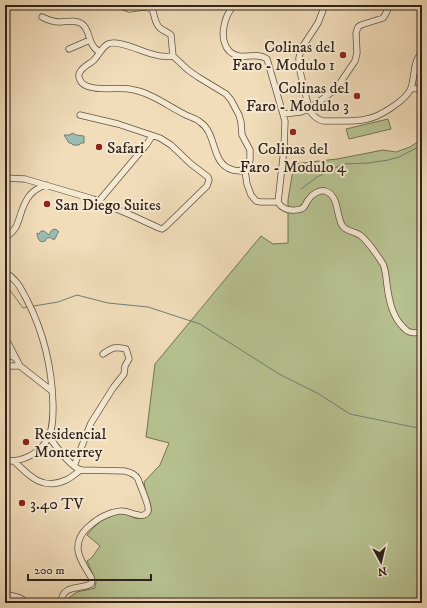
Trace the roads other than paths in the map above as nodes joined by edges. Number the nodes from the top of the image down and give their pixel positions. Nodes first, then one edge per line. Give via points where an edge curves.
1 (120, 5) edge
2 (233, 5) edge
3 (324, 5) edge
4 (390, 5) edge
5 (42, 17) dead end
6 (90, 40) junction
7 (69, 50) dead end
8 (100, 52) junction
9 (422, 53) edge
10 (173, 56) junction
11 (422, 88) edge
12 (411, 89) junction
13 (309, 109) junction
14 (283, 114) junction
15 (80, 115) dead end
16 (152, 136) junction
17 (245, 171) junction
18 (5, 178) edge
19 (46, 185) junction
20 (99, 201) junction
21 (278, 202) junction
22 (5, 238) edge
23 (5, 272) edge
24 (422, 331) edge
25 (5, 337) edge
26 (5, 354) edge
27 (103, 354) dead end
28 (16, 358) junction
29 (5, 366) edge
30 (20, 366) junction
31 (52, 391) junction
32 (49, 437) junction
33 (5, 461) edge
34 (14, 461) junction
35 (74, 466) junction
36 (81, 470) junction
37 (5, 594) edge
38 (28, 603) edge
39 (61, 603) edge

1 - 10 street via 130,9 152,9 158,28 171,36
2 - 14 street via 223,27 226,46 230,52 238,56 260,56 267,59
3 - 13 street via 318,23 301,49 299,58
4 - 13 street via 382,18 358,27 355,61 336,89
5 - 6 street via 55,22 80,23 85,27
6 - 7 street
6 - 8 street via 94,48
8 - 10 street via 113,42 152,54
8 - 17 street via 80,72 82,84 100,88 129,89 148,94 200,122 210,133 219,160 233,170
9 - 12 street via 417,60
10 - 17 street via 198,78 221,90 231,100 240,115 242,135 250,150 250,160
11 - 12 street
12 - 13 street via 397,104 367,120 323,121 315,117
13 - 14 street
14 - 21 street via 284,149
15 - 16 street
16 - 20 street
16 - 20 street via 171,145 208,177 207,186 162,229
17 - 21 street via 249,190 256,201
18 - 19 street via 25,179
19 - 20 street
19 - 22 street via 29,195 16,227
21 - 24 street via 284,208 301,210 312,195 322,191 330,194 334,198 344,228 361,236 384,266 391,305 399,323 410,333
23 - 31 street via 18,284 38,325 47,353
25 - 28 street
26 - 28 street
27 - 35 street via 113,347 119,347 126,349 129,359 124,374 91,423
28 - 30 street
29 - 30 street
30 - 31 street
31 - 32 street via 53,412
32 - 34 street via 34,453
32 - 35 street
33 - 34 street
34 - 36 street via 28,476 43,483 56,484
35 - 36 street
36 - 39 street via 132,473 138,479 148,511 140,516 122,511 108,514 86,530 78,541 78,552 91,577 91,584 65,592
37 - 38 street

